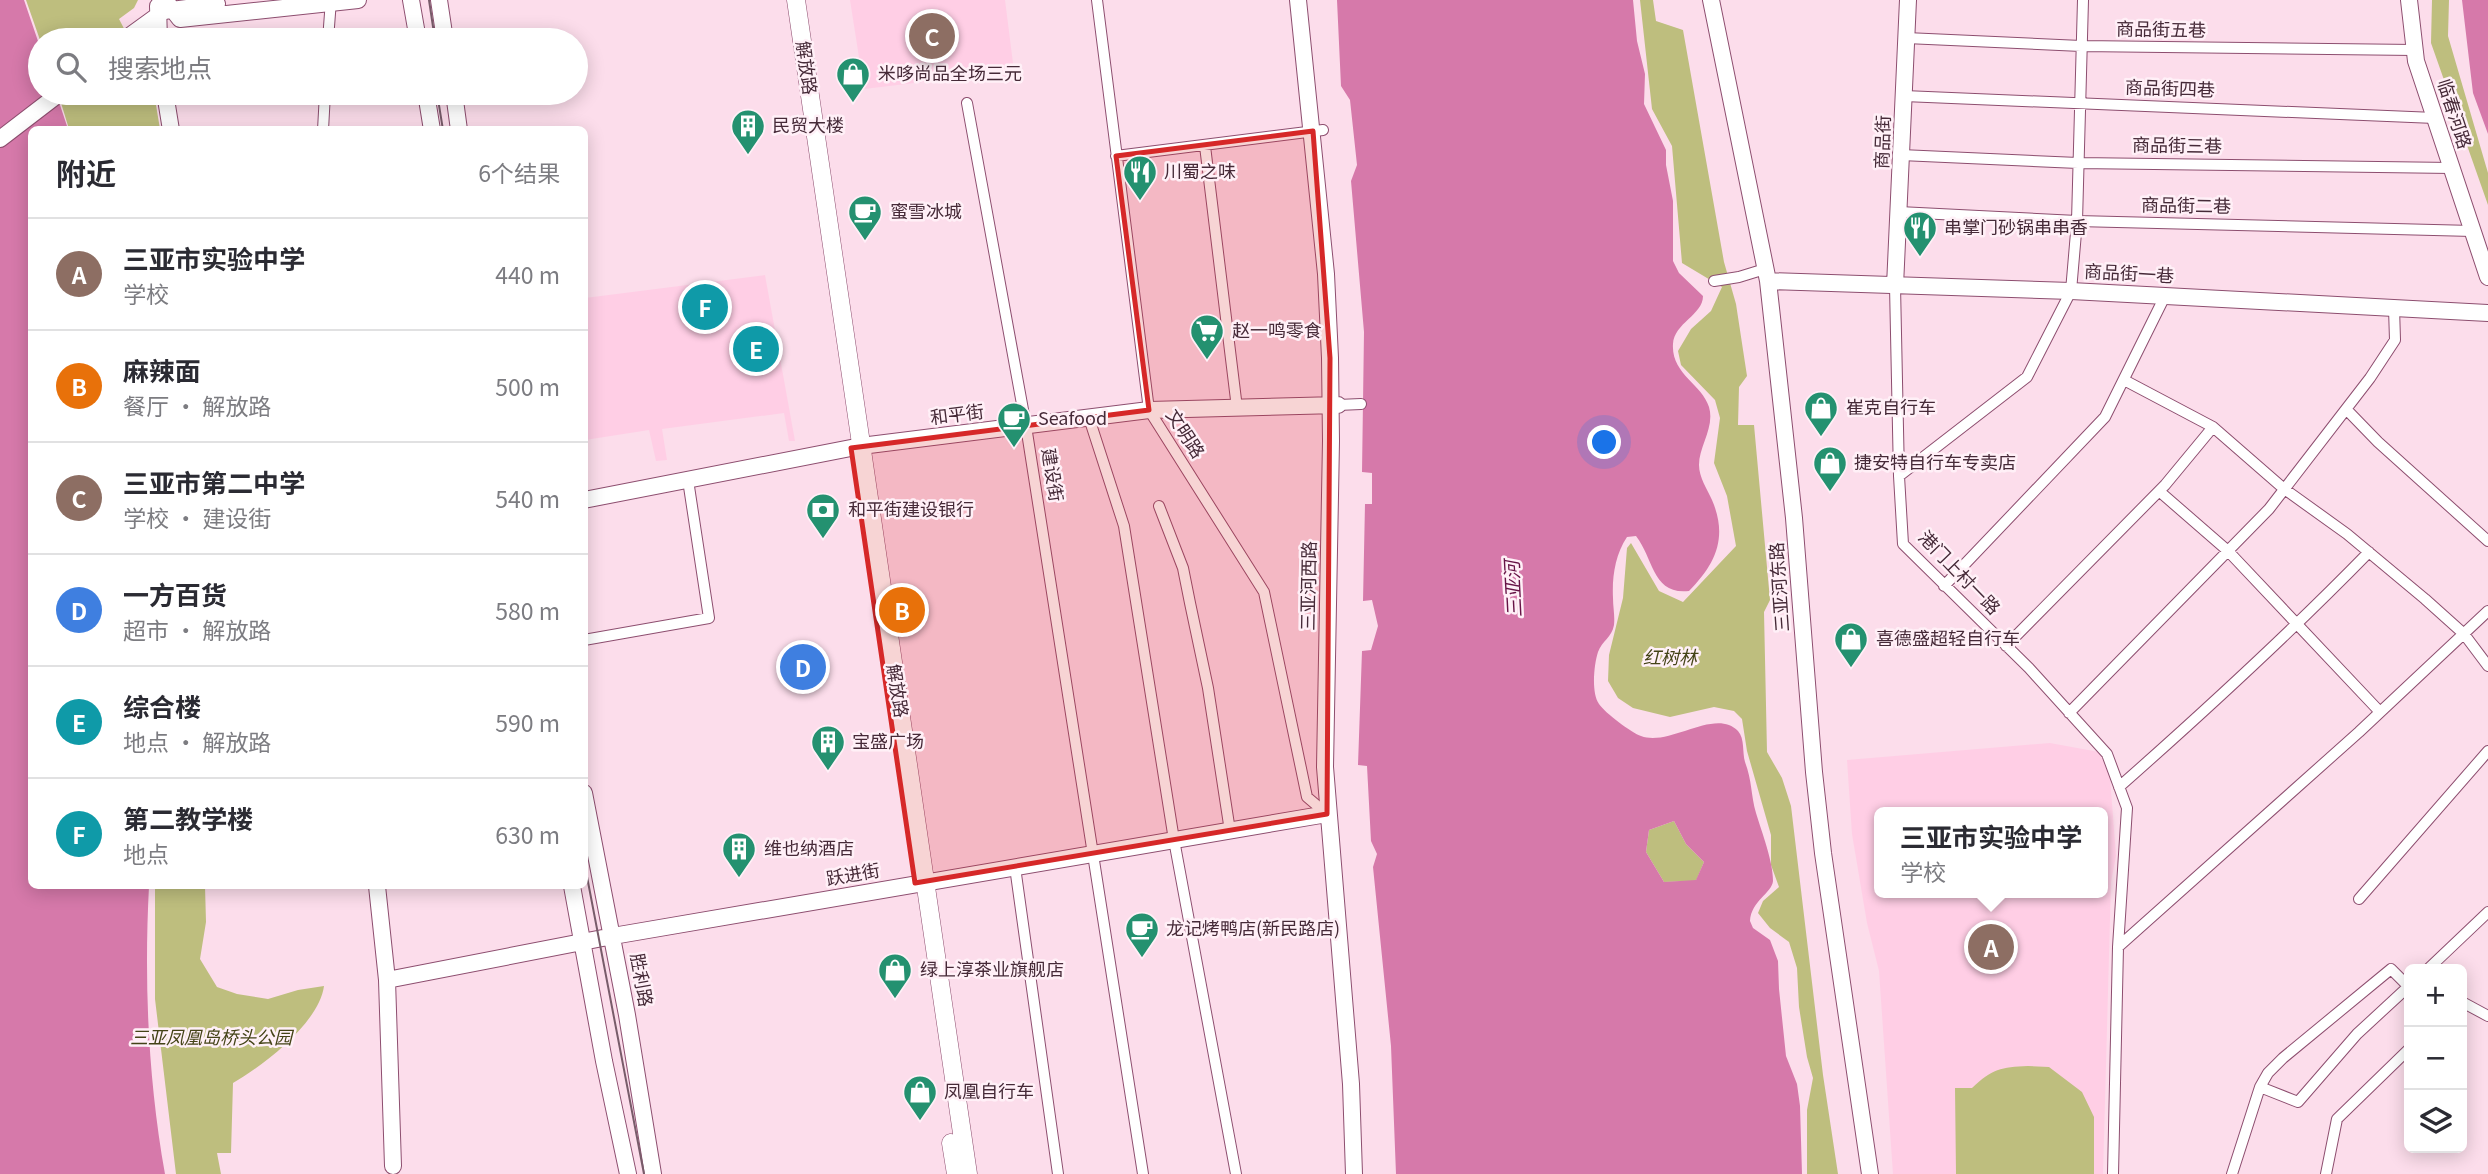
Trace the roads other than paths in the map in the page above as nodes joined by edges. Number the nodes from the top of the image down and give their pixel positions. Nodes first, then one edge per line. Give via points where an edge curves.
1 (261, 0) edge
2 (358, 0) edge
3 (411, 0) edge
4 (439, 0) edge
5 (784, 0) edge
6 (796, 0) edge
7 (1097, 0) edge
8 (1298, 0) edge
9 (1309, 0) edge
10 (1711, 0) edge
11 (1908, 0) edge
12 (2083, 0) edge
13 (2409, 0) edge
14 (330, 2) edge
15 (166, 8) edge
16 (140, 28) edge
17 (162, 28) edge
18 (329, 28) edge
19 (416, 28) edge
20 (443, 28) edge
21 (1906, 38) junction
22 (2081, 46) junction
23 (2415, 50) junction
24 (1904, 96) junction
25 (967, 103) dead end
26 (2080, 103) junction
27 (44, 105) edge
28 (168, 105) edge
29 (324, 105) edge
30 (428, 105) edge
31 (456, 105) edge
32 (2435, 118) junction
33 (170, 126) edge
34 (323, 126) edge
35 (431, 126) edge
36 (458, 126) edge
37 (1318, 131) junction
38 (0, 139) edge
39 (1205, 146) junction
40 (1901, 155) junction
41 (1116, 156) junction
42 (2078, 163) junction
43 (2452, 168) junction
44 (1899, 212) junction
45 (2077, 221) junction
46 (2473, 231) junction
47 (1767, 275) junction
48 (2488, 276) edge
49 (1714, 281) dead end
50 (1895, 286) junction
51 (2071, 291) junction
52 (2165, 296) junction
53 (2394, 308) junction
54 (2488, 313) edge
55 (2124, 380) junction
56 (1361, 404) dead end
57 (1335, 405) junction
58 (1237, 408) junction
59 (2346, 409) junction
60 (1149, 411) junction
61 (1089, 418) junction
62 (1026, 426) junction
63 (2213, 427) junction
64 (856, 447) junction
65 (1899, 476) junction
66 (688, 480) junction
67 (2283, 488) junction
68 (2159, 491) junction
69 (588, 499) edge
70 (1159, 506) dead end
71 (2488, 541) edge
72 (2228, 551) junction
73 (2369, 552) junction
74 (1944, 586) junction
75 (2488, 611) edge
76 (2298, 625) junction
77 (2464, 634) junction
78 (588, 638) edge
79 (2006, 646) junction
80 (2488, 666) edge
81 (2379, 712) junction
82 (2069, 713) junction
83 (2488, 751) edge
84 (2119, 787) junction
85 (588, 813) edge
86 (1327, 814) junction
87 (1230, 831) junction
88 (1174, 841) junction
89 (1094, 854) junction
90 (1015, 867) junction
91 (920, 883) junction
92 (377, 889) edge
93 (573, 889) edge
94 (2359, 899) dead end
95 (2488, 912) edge
96 (613, 936) junction
97 (583, 943) junction
98 (2118, 947) junction
99 (2433, 964) edge
100 (387, 980) junction
101 (2404, 981) edge
102 (2404, 991) edge
103 (2467, 1005) edge
104 (2488, 1016) edge
105 (2404, 1054) edge
106 (2260, 1087) junction
107 (393, 1166) dead end
108 (628, 1174) edge
109 (653, 1174) edge
110 (956, 1174) edge
111 (968, 1174) edge
112 (1058, 1174) edge
113 (1143, 1174) edge
114 (1236, 1174) edge
115 (1354, 1174) edge
116 (1363, 1174) edge
117 (1870, 1174) edge
118 (2113, 1174) edge
119 (2232, 1174) edge
120 (2326, 1174) edge

1 - 15 street
2 - 14 street
3 - 19 street
4 - 20 street
5 - 64 main road, 解放路
6 - 64 main road, 解放路
7 - 41 street, 文明路
8 - 37 street, 三亚河西路
9 - 37 street, 三亚河西路
10 - 47 street, 三亚河东路
11 - 21 street, 商品街
12 - 22 street
13 - 23 street, 临春河路
14 - 15 street
14 - 18 street
15 - 16 street
15 - 17 street
21 - 22 street, 商品街五巷
21 - 24 street, 商品街
22 - 23 street, 商品街五巷
22 - 26 street
23 - 32 street, 临春河路
24 - 26 street, 商品街四巷
24 - 40 street, 商品街
25 - 62 street, 建设街
26 - 32 street, 商品街四巷
26 - 42 street
27 - 38 street
28 - 33 street
29 - 34 street
30 - 35 street
31 - 36 street
32 - 43 street, 临春河路
37 - 39 street
37 - 57 street, 三亚河西路 via 1337,324
39 - 41 street
39 - 58 street
40 - 42 street, 商品街三巷
40 - 44 street, 商品街
41 - 60 street, 文明路
42 - 43 street, 商品街三巷
42 - 45 street
43 - 46 street, 临春河路
44 - 45 street, 商品街二巷
44 - 50 street, 商品街
45 - 46 street, 商品街二巷
45 - 51 street
46 - 48 street, 临春河路
47 - 49 street
47 - 50 street, 商品街一巷
47 - 117 street, 三亚河东路 via 1823,853
50 - 51 street, 商品街一巷
50 - 65 street, 港门上村一路
51 - 52 street, 商品街一巷
51 - 65 street via 2027,377
52 - 53 street, 商品街一巷
52 - 55 street
53 - 54 street, 商品街一巷
53 - 59 street via 2395,340
55 - 63 street
55 - 74 street via 2105,417
56 - 57 street
57 - 58 street, 和平街
57 - 86 street, 三亚河西路 via 1325,722
57 - 116 street, 三亚河西路 via 1335,814
58 - 60 street, 和平街
59 - 67 street
59 - 71 street
60 - 61 street, 和平街
60 - 86 street, 文明路 via 1264,592 1307,797
61 - 62 street, 和平街
61 - 88 street via 1124,526
62 - 64 street, 和平街
62 - 89 street, 建设街
63 - 67 street
63 - 68 street
64 - 66 street, 和平街
64 - 91 main road, 解放路
65 - 74 street, 港门上村一路 via 1903,544
66 - 69 street, 和平街
66 - 78 street via 709,618
67 - 72 street
67 - 73 street
68 - 72 street
68 - 79 street
70 - 87 street via 1183,568
72 - 76 street
72 - 82 street
73 - 76 street
73 - 77 street
74 - 79 street, 港门上村一路
75 - 77 street
76 - 81 street
76 - 84 street
77 - 80 street
77 - 81 street
79 - 82 street, 港门上村一路
81 - 98 street
82 - 84 street, 港门上村一路 via 2107,754
83 - 94 street
84 - 98 street via 2127,808
85 - 96 street, 胜利路
86 - 87 street, 跃进街
86 - 115 street, 三亚河西路 via 1351,1084
87 - 88 street, 跃进街
88 - 89 street, 跃进街
88 - 114 street
89 - 90 street, 跃进街
89 - 113 street, 建设街
90 - 91 street, 跃进街
90 - 112 street
91 - 96 street, 跃进街
91 - 110 main road, 解放路
91 - 111 main road, 解放路
92 - 100 street
93 - 97 street
95 - 99 street
96 - 97 street, 跃进街
96 - 109 street, 胜利路
97 - 100 street, 跃进街
97 - 108 street
98 - 118 street
100 - 107 street
101 - 106 street via 2391,969 2283,1058
102 - 106 street via 2357,1034 2298,1102
103 - 104 street
105 - 120 street via 2337,1119
106 - 119 street

